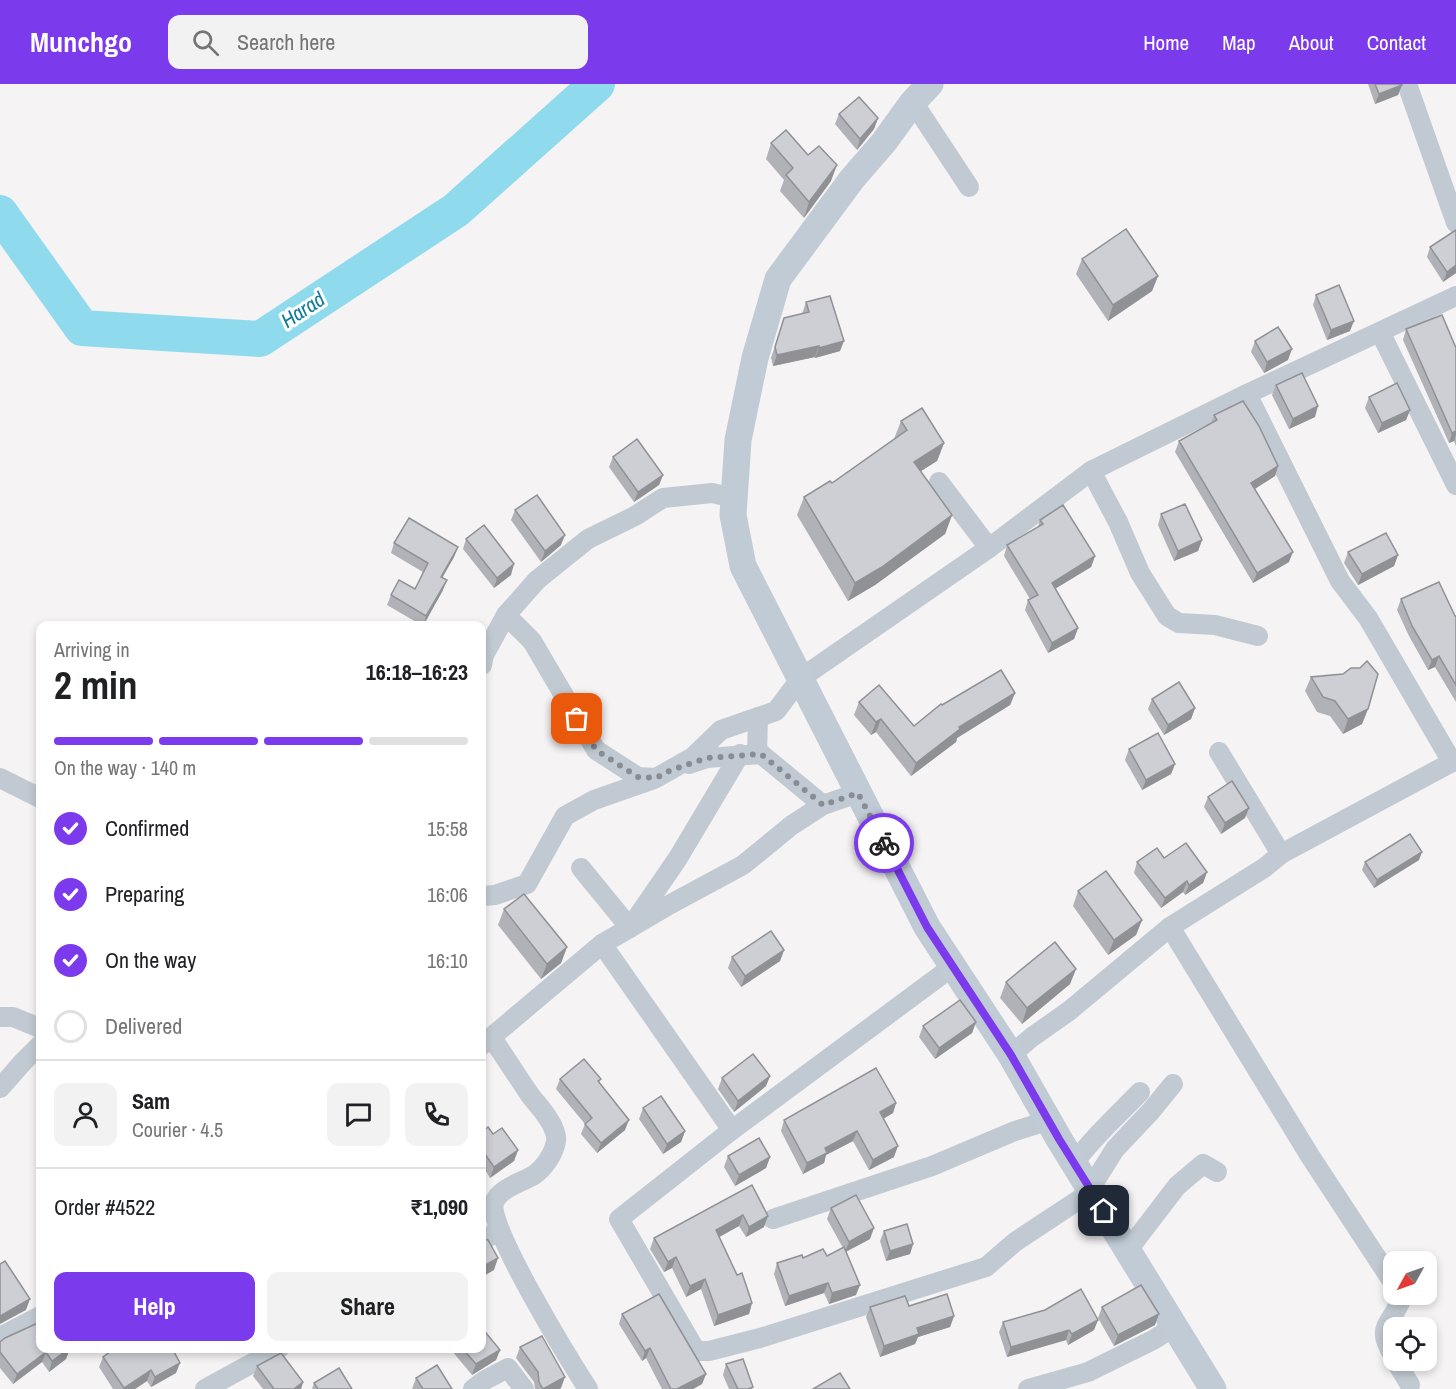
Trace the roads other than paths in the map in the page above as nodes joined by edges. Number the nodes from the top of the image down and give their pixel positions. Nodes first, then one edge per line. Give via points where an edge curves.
1 (1407, 84) edge
2 (922, 93) edge
3 (969, 188) dead end
4 (1456, 223) edge
5 (1456, 296) edge
6 (1380, 332) junction
7 (1247, 394) junction
8 (1091, 471) junction
9 (939, 482) dead end
10 (1456, 485) edge
11 (734, 498) junction
12 (989, 548) junction
13 (506, 615) junction
14 (1258, 636) dead end
15 (486, 651) edge
16 (801, 678) junction
17 (758, 717) junction
18 (1219, 752) dead end
19 (748, 754) junction
20 (1454, 761) edge
21 (663, 774) junction
22 (0, 778) edge
23 (858, 793) junction
24 (36, 796) edge
25 (823, 805) junction
26 (1281, 855) junction
27 (581, 868) dead end
28 (486, 896) edge
29 (1170, 927) junction
30 (630, 928) junction
31 (602, 945) junction
32 (952, 967) junction
33 (0, 1017) edge
34 (36, 1026) edge
35 (487, 1041) edge
36 (36, 1049) edge
37 (1011, 1055) junction
38 (1173, 1084) dead end
39 (0, 1088) edge
40 (1140, 1092) dead end
41 (732, 1130) junction
42 (1059, 1139) junction
43 (1074, 1163) junction
44 (1217, 1172) dead end
45 (1091, 1190) junction
46 (773, 1219) dead end
47 (500, 1231) junction
48 (486, 1238) edge
49 (1128, 1250) junction
50 (1383, 1267) edge
51 (36, 1318) edge
52 (1175, 1326) junction
53 (0, 1337) edge
54 (271, 1353) edge
55 (1401, 1371) edge
56 (1410, 1385) dead end
57 (205, 1389) edge
58 (473, 1389) edge
59 (524, 1389) edge
60 (588, 1389) edge
61 (1028, 1389) edge
62 (1213, 1389) edge

1 - 4 street
2 - 3 street
2 - 11 street via 778,279 755,358 738,440
5 - 6 street
6 - 7 street
6 - 10 street
7 - 8 street
7 - 20 street via 1340,581 1368,618
8 - 12 street
8 - 14 street via 1140,573 1167,616 1179,623 1215,625
9 - 12 street
11 - 13 street via 712,493 663,498 588,539 537,580
11 - 16 street via 743,566
12 - 16 street
13 - 15 street
13 - 21 street via 531,641 596,750 638,777
16 - 17 street via 776,711
16 - 23 street
17 - 19 street
17 - 21 street via 721,730 693,757
18 - 26 street
19 - 21 street via 707,758
19 - 25 street via 761,754
19 - 30 street
20 - 26 street
21 - 28 street via 594,800 565,816 527,884
22 - 24 street
23 - 25 street
23 - 32 street
25 - 30 street via 743,865
26 - 29 street
27 - 30 street
29 - 37 street
29 - 50 street
30 - 31 street
31 - 35 street
31 - 41 street
32 - 37 street
32 - 41 street
33 - 34 street via 13,1017
35 - 47 street via 551,1122 556,1140 551,1156 536,1173 505,1191 493,1204
36 - 39 street
37 - 42 street
38 - 45 street via 1115,1149
40 - 43 street via 1091,1140
41 - 45 street via 619,1219 696,1351 760,1338 986,1267 1015,1242
42 - 43 street
42 - 46 street via 1047,1121 932,1166
43 - 45 street
44 - 49 street via 1203,1164 1177,1186
45 - 49 street
47 - 48 street
47 - 60 street
49 - 52 street
51 - 53 street
52 - 61 street via 1088,1372
52 - 62 street
54 - 57 street
55 - 56 street
58 - 59 street via 508,1368

